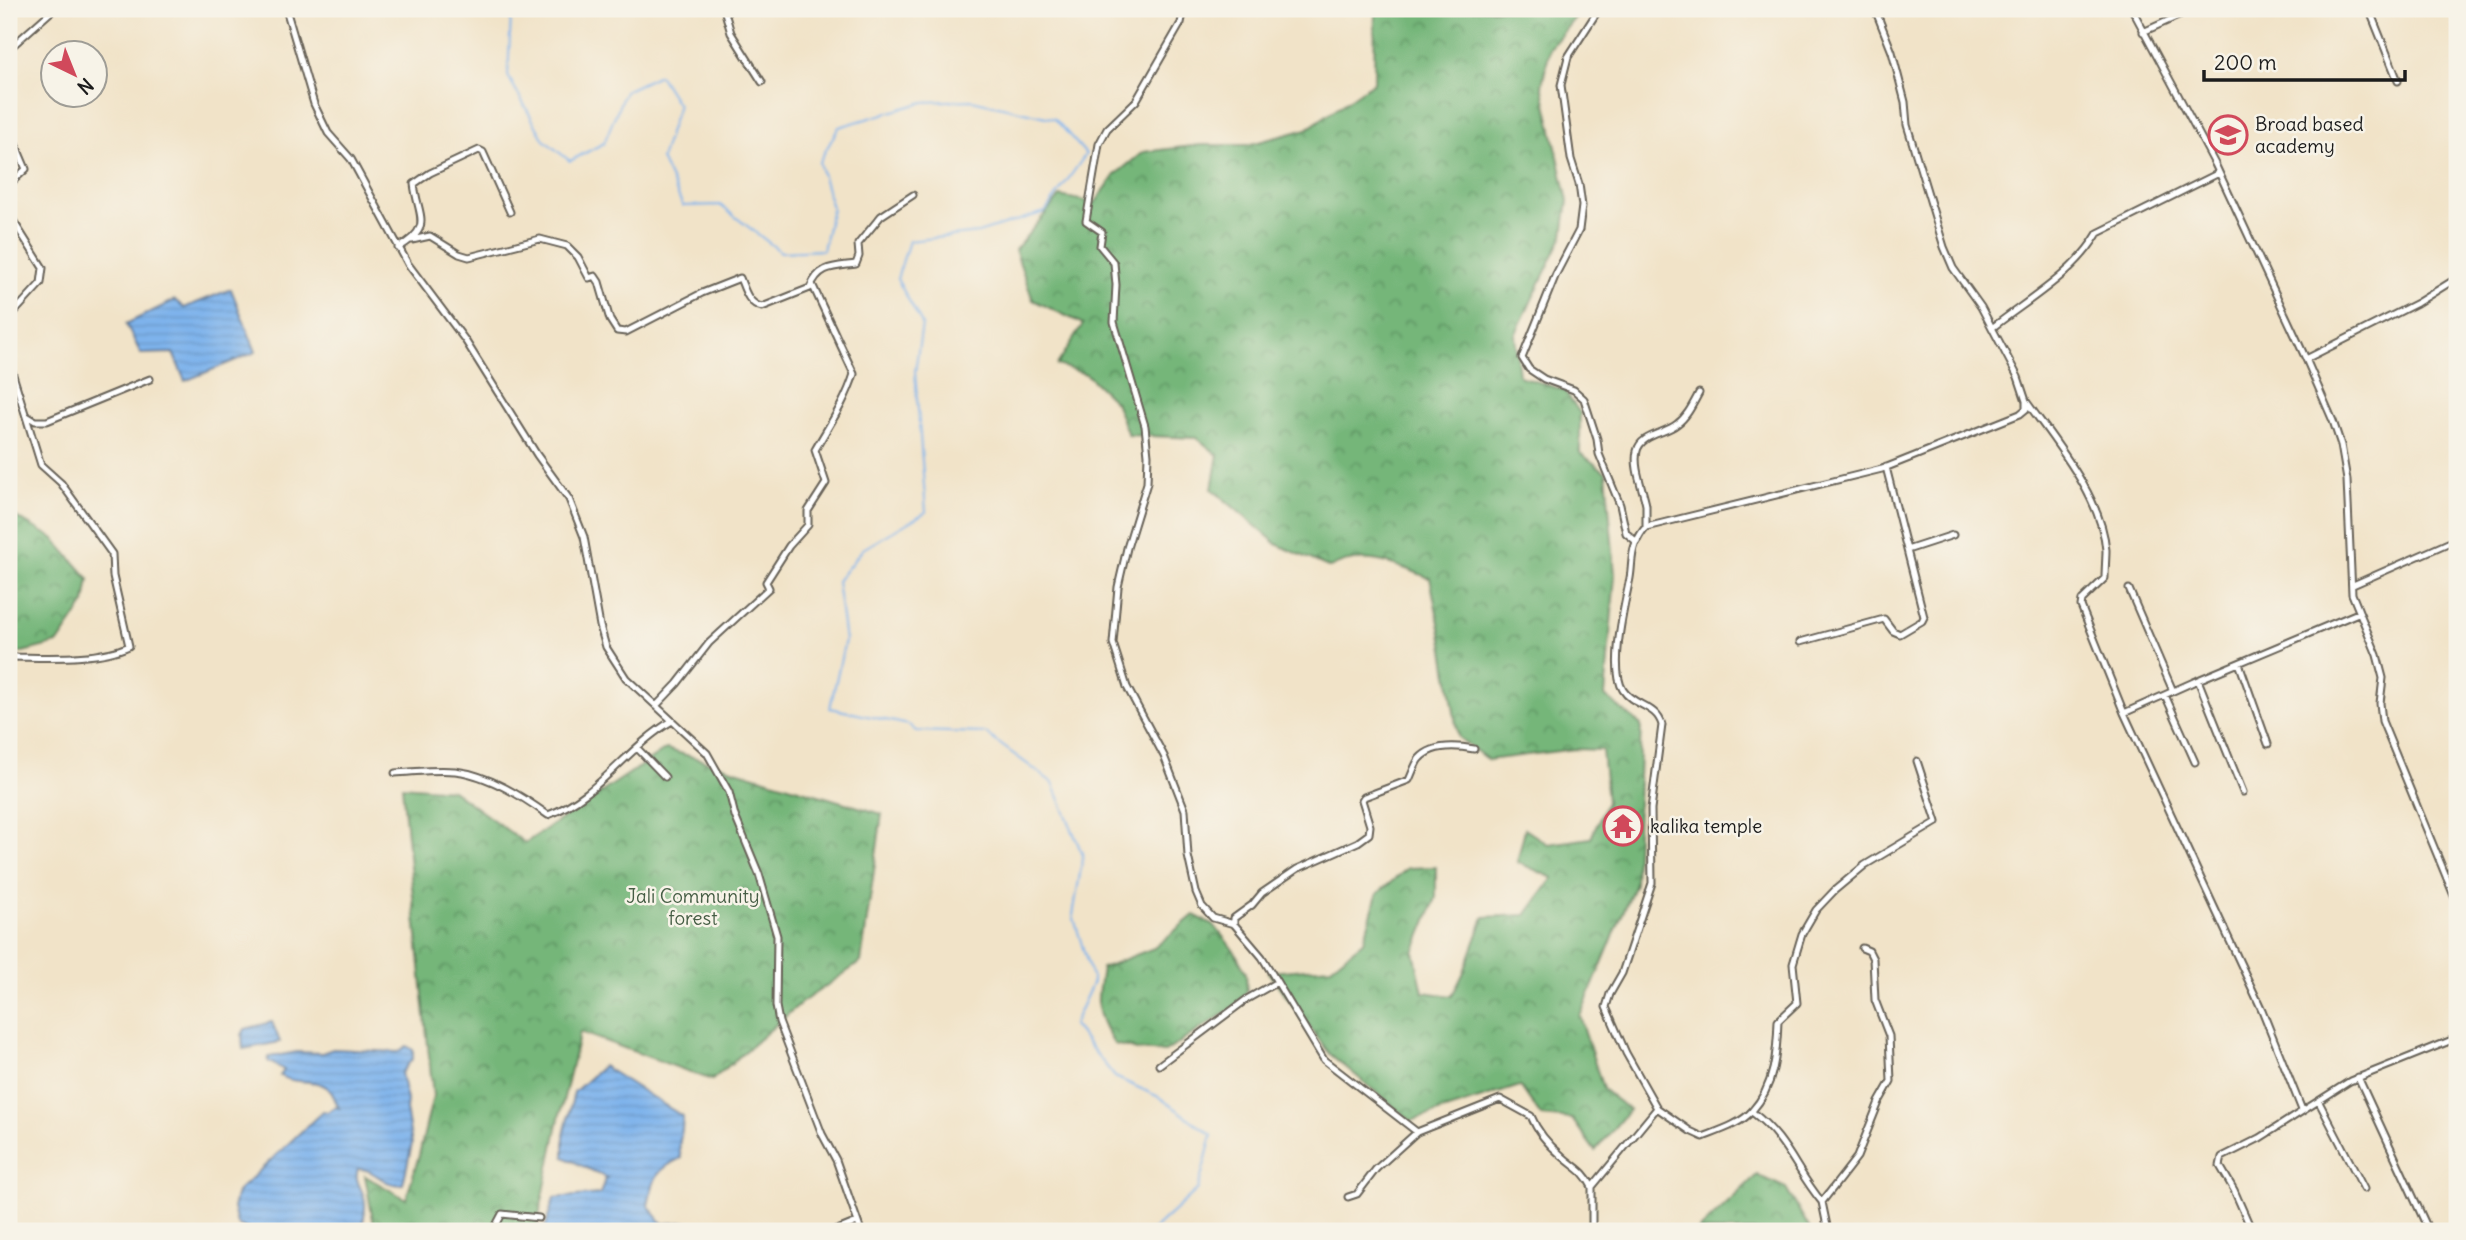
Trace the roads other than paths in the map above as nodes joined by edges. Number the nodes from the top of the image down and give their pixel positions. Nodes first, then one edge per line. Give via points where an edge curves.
1 (54, 9) edge
2 (286, 9) edge
3 (724, 9) edge
4 (1184, 9) edge
5 (1599, 9) edge
6 (1875, 9) edge
7 (2132, 9) edge
8 (2194, 9) edge
9 (2369, 9) edge
10 (2143, 32) junction
11 (9, 49) edge
12 (2398, 81) dead end
13 (762, 82) dead end
14 (9, 128) edge
15 (2219, 173) junction
16 (9, 189) edge
17 (913, 195) dead end
18 (510, 212) dead end
19 (9, 214) edge
20 (412, 240) junction
21 (398, 248) junction
22 (2457, 278) edge
23 (812, 284) junction
24 (9, 318) edge
25 (1992, 328) junction
26 (2306, 359) junction
27 (9, 362) edge
28 (150, 379) dead end
29 (1699, 393) dead end
30 (2026, 401) junction
31 (26, 415) junction
32 (1886, 467) junction
33 (1646, 527) junction
34 (1952, 535) dead end
35 (2457, 539) edge
36 (1637, 542) junction
37 (1908, 550) junction
38 (2353, 585) junction
39 (2129, 589) dead end
40 (2358, 613) junction
41 (1800, 642) dead end
42 (9, 657) edge
43 (2239, 663) junction
44 (2197, 680) junction
45 (2173, 691) junction
46 (2165, 695) junction
47 (656, 706) junction
48 (2124, 713) junction
49 (672, 721) junction
50 (2268, 744) dead end
51 (1475, 749) dead end
52 (635, 750) junction
53 (1916, 761) dead end
54 (2195, 762) dead end
55 (395, 773) dead end
56 (665, 777) dead end
57 (2243, 792) dead end
58 (2457, 903) edge
59 (1234, 924) junction
60 (1862, 948) dead end
61 (1277, 982) junction
62 (2457, 1038) edge
63 (1159, 1065) dead end
64 (2358, 1077) junction
65 (2319, 1102) junction
66 (1657, 1108) junction
67 (2302, 1110) junction
68 (1752, 1112) junction
69 (1417, 1132) junction
70 (1592, 1187) junction
71 (2364, 1189) dead end
72 (1349, 1197) dead end
73 (1822, 1202) junction
74 (539, 1218) dead end
75 (858, 1222) junction
76 (493, 1231) edge
77 (835, 1231) edge
78 (860, 1231) edge
79 (1592, 1231) edge
80 (1828, 1231) edge
81 (2252, 1231) edge
82 (2429, 1231) edge

1 - 11 street
2 - 21 street via 314,104 328,133 351,159
3 - 13 street via 731,33
4 - 59 street via 1181,23 1136,101 1107,129 1099,144 1086,220 1102,232 1100,246 1114,263 1114,322 1145,426 1148,455 1147,483 1118,587 1113,643 1127,687 1164,756 1185,810 1188,856 1202,906 1213,918
5 - 36 street via 1568,57 1560,85 1582,206 1579,230 1522,358 1544,379 1574,390 1584,399 1626,533
6 - 25 street via 1892,52 1907,125 1944,247
7 - 10 street
8 - 10 street
9 - 12 street
10 - 15 street
14 - 16 street via 26,169
15 - 25 street via 2098,233 2073,265
15 - 26 street
17 - 23 street via 875,222 858,244 856,264 835,265 818,274
18 - 20 street via 479,150 414,184 423,220
19 - 24 street via 43,268 41,284
20 - 21 street
20 - 23 street via 430,236 469,257 540,239 566,246 589,278 595,276 599,282 617,331 626,332 740,278 747,296 762,307
21 - 47 street via 465,340 569,499 584,537 606,648 626,678
22 - 26 street
23 - 47 street via 854,374 844,404 815,450 826,483 808,511 808,525 766,582 769,588 709,643
25 - 30 street
26 - 38 street via 2341,445
27 - 31 street
28 - 31 street via 47,421
29 - 33 street via 1678,424 1648,437 1637,451
30 - 32 street via 2020,414
30 - 48 street via 2074,467 2101,526 2105,578 2081,606
31 - 42 street via 41,465 61,483 112,554 129,646 90,656
32 - 33 street
32 - 37 street
33 - 36 street
34 - 37 street
35 - 38 street
36 - 66 street via 1623,611 1618,675 1621,688 1654,712 1662,725 1651,809 1652,883 1606,1007
37 - 41 street via 1922,621 1900,634 1884,619
38 - 40 street
39 - 45 street
40 - 43 street
40 - 58 street via 2383,678 2382,722
43 - 44 street
43 - 50 street
44 - 45 street
44 - 57 street
45 - 46 street
46 - 48 street
46 - 54 street
47 - 49 street
48 - 67 street via 2251,987
49 - 52 street
49 - 75 street via 707,753 729,793 777,936 779,1022
51 - 59 street via 1456,745 1438,749 1420,758 1409,780 1367,795 1362,800 1370,826 1364,839 1297,869 1262,893 1234,918
52 - 55 street via 579,800 548,815 517,793 475,776 456,771
52 - 56 street
53 - 68 street via 1937,822 1866,865 1816,910 1793,964 1797,1003 1778,1021 1773,1074
59 - 61 street
60 - 73 street via 1873,959 1875,1000 1889,1036 1891,1081 1857,1157
61 - 63 street
61 - 69 street via 1324,1060
62 - 64 street
64 - 65 street
64 - 82 street
65 - 67 street
65 - 71 street
66 - 68 street via 1703,1137
66 - 70 street
67 - 81 street via 2222,1157 2220,1166
68 - 73 street via 1778,1135
69 - 70 street via 1500,1099 1531,1116 1536,1128 1586,1174
69 - 72 street
70 - 79 street
73 - 80 street
74 - 76 street via 502,1214
75 - 77 street
75 - 78 street

